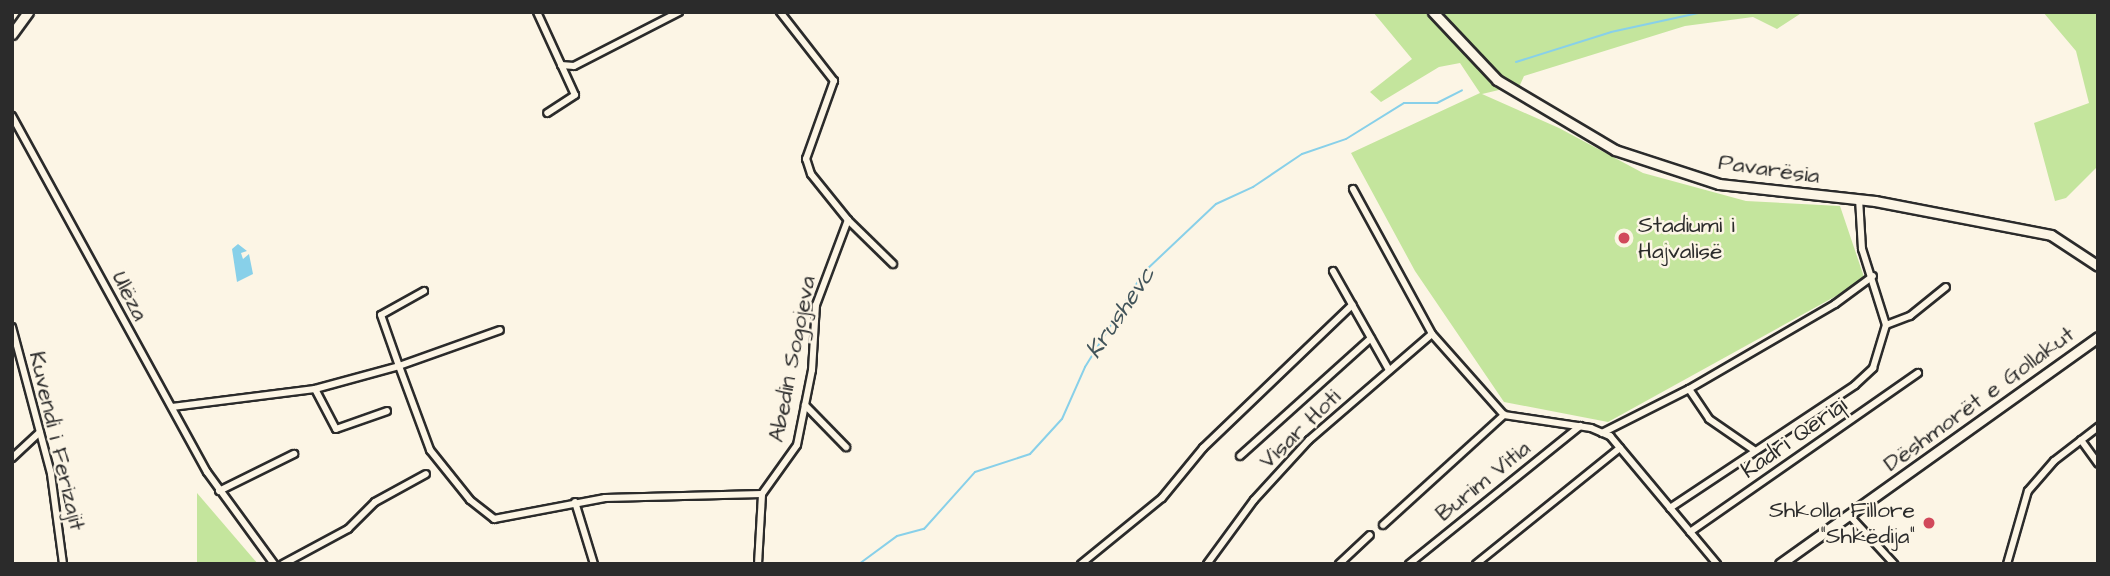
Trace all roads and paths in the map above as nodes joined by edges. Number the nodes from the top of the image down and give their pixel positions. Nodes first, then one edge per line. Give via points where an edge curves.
1 (28, 12) edge
2 (537, 12) edge
3 (678, 12) edge
4 (780, 12) edge
5 (1433, 12) edge
6 (12, 34) edge
7 (561, 65) junction
8 (547, 113) dead end
9 (12, 116) edge
10 (1353, 189) dead end
11 (1859, 199) junction
12 (848, 219) junction
13 (893, 264) dead end
14 (2098, 266) edge
15 (1333, 271) dead end
16 (1873, 276) junction
17 (1946, 288) dead end
18 (424, 291) dead end
19 (1352, 305) junction
20 (1886, 325) junction
21 (12, 327) edge
22 (500, 330) dead end
23 (1432, 334) junction
24 (2098, 337) edge
25 (1370, 338) junction
26 (399, 366) junction
27 (1389, 370) junction
28 (1918, 373) dead end
29 (315, 389) junction
30 (1689, 389) junction
31 (804, 405) junction
32 (172, 407) junction
33 (387, 411) dead end
34 (1503, 415) junction
35 (1580, 426) junction
36 (2098, 427) edge
37 (40, 432) junction
38 (1602, 433) junction
39 (2081, 440) junction
40 (846, 447) dead end
41 (1620, 448) junction
42 (1754, 450) junction
43 (294, 454) dead end
44 (1240, 456) dead end
45 (12, 458) edge
46 (2098, 463) edge
47 (426, 474) dead end
48 (219, 491) junction
49 (762, 494) junction
50 (575, 502) junction
51 (1670, 508) junction
52 (1849, 515) junction
53 (1383, 525) dead end
54 (1690, 532) junction
55 (1370, 535) dead end
56 (63, 564) edge
57 (274, 564) edge
58 (283, 564) edge
59 (594, 564) edge
60 (758, 564) edge
61 (1081, 564) edge
62 (1207, 564) edge
63 (1339, 564) edge
64 (1409, 564) edge
65 (1476, 564) edge
66 (1717, 564) edge
67 (1780, 564) edge
68 (1894, 564) edge
69 (2007, 564) edge

1 - 6 street
2 - 7 street
3 - 7 street via 574,66
4 - 12 street via 834,81 806,159 811,174
5 - 11 street, Pavarësia via 1497,80 1615,150 1718,184
7 - 8 street via 575,95
9 - 32 street, Ulëza
10 - 23 street
11 - 14 street, Pavarësia via 2051,235
11 - 16 street via 1862,249
12 - 13 street
12 - 31 street, Abedin Sogojeva via 816,305 814,355
15 - 19 street
16 - 20 street
16 - 30 street via 1835,304
17 - 20 street via 1909,316
18 - 26 street via 381,315
19 - 25 street
19 - 61 street via 1203,449 1162,498
20 - 42 street via 1873,368 1855,385
21 - 37 street, Kuvendi i Ferizajit
22 - 26 street
23 - 27 street, Visar Hoti
23 - 34 street
24 - 52 street, Dëshmorët e Gollakut
25 - 27 street
25 - 44 street
26 - 29 street
26 - 50 street via 430,450 488,516 506,520
27 - 62 street, Visar Hoti via 1310,440 1254,500
28 - 54 street, Kadri Qeriqi
29 - 32 street
29 - 33 street via 336,429
30 - 38 street
30 - 42 street via 1709,419
31 - 40 street
31 - 49 street, Abedin Sogojeva via 794,451
32 - 48 street, Ulëza
34 - 35 street
34 - 53 street
35 - 38 street
35 - 64 street, Burim Vitia
36 - 39 street
37 - 45 street
37 - 56 street, Kuvendi i Ferizajit via 55,496
38 - 41 street
39 - 46 street
39 - 69 street via 2028,491
41 - 51 street
41 - 65 street
42 - 51 street
43 - 48 street
47 - 58 street via 375,502 348,529
48 - 57 street, Ulëza
49 - 50 street via 674,493
49 - 60 street
50 - 59 street
51 - 54 street
52 - 67 street, Dëshmorët e Gollakut
52 - 68 street
54 - 66 street
55 - 63 street

